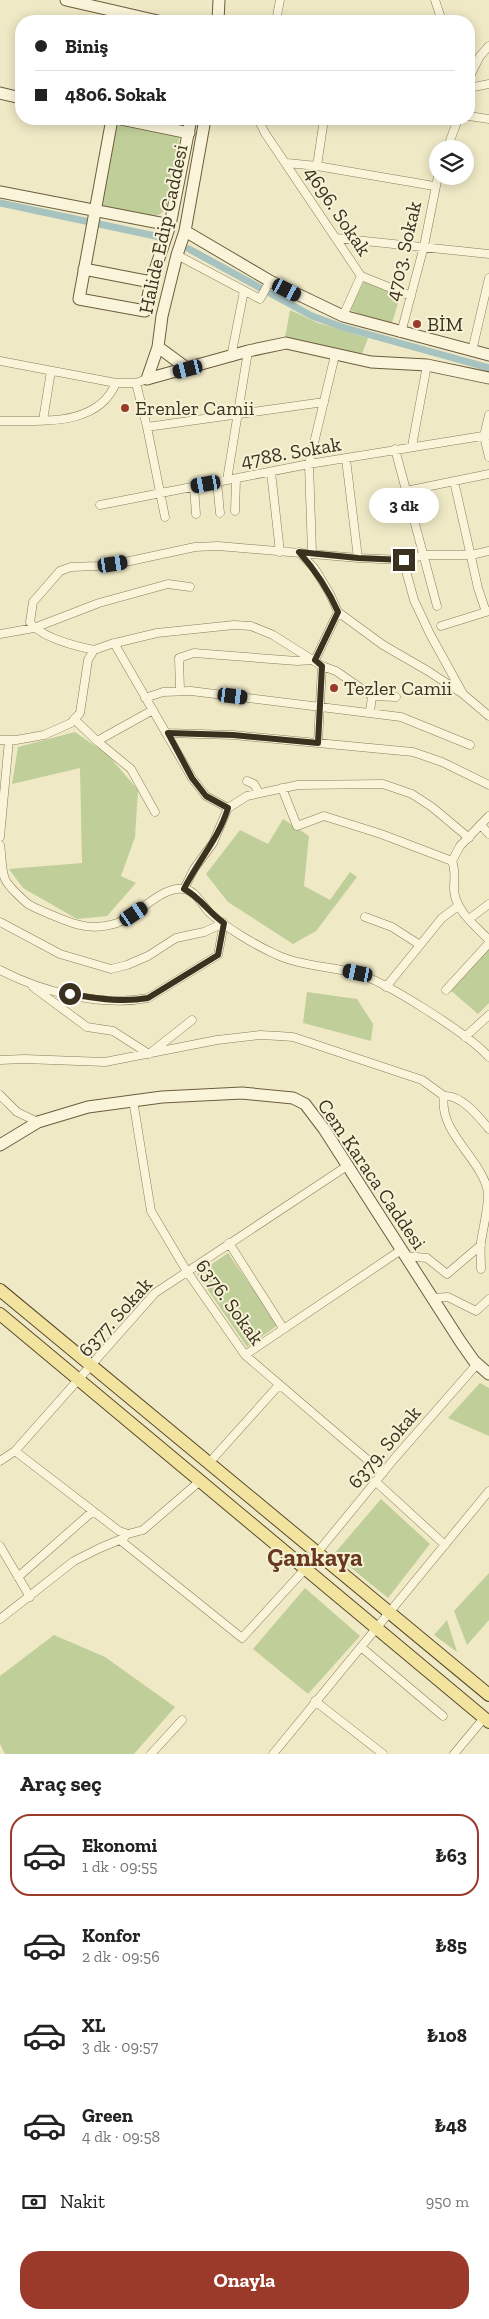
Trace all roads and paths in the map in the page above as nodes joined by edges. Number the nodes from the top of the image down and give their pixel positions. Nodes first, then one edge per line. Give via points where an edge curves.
1 (66, 0) edge
2 (219, 0) edge
3 (280, 0) edge
4 (435, 0) edge
5 (132, 15) edge
6 (218, 15) edge
7 (277, 15) edge
8 (440, 15) edge
9 (489, 46) edge
10 (475, 66) edge
11 (489, 84) edge
12 (475, 87) edge
13 (0, 93) edge
14 (15, 97) edge
15 (475, 117) edge
16 (489, 119) edge
17 (111, 125) edge
18 (150, 125) edge
19 (190, 125) edge
20 (204, 125) edge
21 (261, 125) edge
22 (323, 125) edge
23 (456, 125) edge
24 (189, 133) junction
25 (450, 140) edge
26 (286, 163) junction
27 (317, 166) junction
28 (434, 186) joint
29 (0, 192) edge
30 (93, 218) junction
31 (170, 225) junction
32 (185, 231) junction
33 (336, 238) junction
34 (424, 246) junction
35 (489, 254) edge
36 (177, 255) junction
37 (84, 269) junction
38 (362, 276) junction
39 (489, 278) edge
40 (151, 282) junction
41 (244, 292) junction
42 (264, 293) junction
43 (410, 296) junction
44 (487, 304) edge
45 (343, 316) junction
46 (401, 333) junction
47 (158, 347) junction
48 (248, 351) junction
49 (472, 351) junction
50 (335, 355) junction
51 (489, 355) edge
52 (231, 356) junction
53 (0, 361) edge
54 (427, 365) junction
55 (188, 369) junction
56 (51, 371) junction
57 (489, 378) edge
58 (147, 379) junction
59 (116, 383) junction
60 (136, 383) junction
61 (324, 402) junction
62 (236, 414) junction
63 (489, 414) edge
64 (43, 420) junction
65 (0, 421) edge
66 (147, 427) junction
67 (487, 436) edge
68 (412, 446) junction
69 (395, 450) junction
70 (489, 457) edge
71 (346, 459) junction
72 (308, 464) junction
73 (271, 472) junction
74 (489, 474) edge
75 (236, 479) junction
76 (227, 480) junction
77 (454, 481) junction
78 (217, 482) junction
79 (194, 487) junction
80 (161, 492) junction
81 (406, 492) junction
82 (100, 505) dead end
83 (235, 511) dead end
84 (220, 513) dead end
85 (196, 514) dead end
86 (165, 517) dead end
87 (489, 551) edge
88 (280, 552) junction
89 (299, 552) junction
90 (312, 554) junction
91 (425, 555) junction
92 (471, 555) junction
93 (358, 558) junction
94 (404, 560) junction
95 (190, 587) dead end
96 (437, 606) dead end
97 (338, 612) junction
98 (488, 612) edge
99 (32, 625) junction
100 (441, 626) dead end
101 (0, 634) edge
102 (114, 643) junction
103 (94, 650) junction
104 (315, 660) junction
105 (322, 666) junction
106 (180, 691) junction
107 (463, 694) junction
108 (372, 696) junction
109 (396, 696) dead end
110 (146, 698) junction
111 (318, 706) junction
112 (153, 710) junction
113 (370, 712) junction
114 (489, 716) edge
115 (74, 719) junction
116 (168, 733) junction
117 (0, 739) edge
118 (10, 740) junction
119 (97, 741) junction
120 (318, 743) junction
121 (470, 745) dead end
122 (247, 781) dead end
123 (489, 785) edge
124 (282, 788) junction
125 (259, 793) junction
126 (228, 808) junction
127 (155, 812) dead end
128 (489, 816) edge
129 (481, 825) junction
130 (489, 834) edge
131 (0, 837) edge
132 (469, 838) junction
133 (0, 845) edge
134 (452, 861) junction
135 (184, 889) junction
136 (489, 904) edge
137 (458, 906) junction
138 (365, 917) dead end
139 (468, 919) junction
140 (0, 922) edge
141 (224, 923) junction
142 (489, 942) edge
143 (420, 944) junction
144 (0, 970) edge
145 (27, 983) junction
146 (386, 987) junction
147 (446, 990) dead end
148 (489, 1015) edge
149 (192, 1020) dead end
150 (465, 1037) junction
151 (149, 1054) junction
152 (489, 1057) edge
153 (0, 1060) edge
154 (0, 1095) edge
155 (444, 1096) junction
156 (133, 1100) junction
157 (38, 1122) junction
158 (489, 1129) edge
159 (0, 1145) edge
160 (347, 1166) junction
161 (229, 1243) junction
162 (481, 1245) junction
163 (403, 1253) junction
164 (481, 1269) dead end
165 (186, 1270) junction
166 (0, 1290) edge
167 (432, 1298) junction
168 (489, 1299) edge
169 (0, 1314) edge
170 (283, 1328) junction
171 (245, 1355) junction
172 (477, 1364) junction
173 (92, 1366) junction
174 (489, 1374) edge
175 (79, 1380) junction
176 (279, 1385) junction
177 (15, 1451) junction
178 (0, 1461) edge
179 (209, 1463) junction
180 (383, 1473) junction
181 (200, 1481) junction
182 (375, 1481) junction
183 (489, 1491) edge
184 (486, 1501) edge
185 (92, 1511) junction
186 (135, 1534) junction
187 (120, 1540) junction
188 (445, 1545) junction
189 (0, 1546) edge
190 (317, 1553) junction
191 (305, 1569) junction
192 (18, 1577) junction
193 (30, 1597) junction
194 (389, 1613) junction
195 (0, 1619) edge
196 (376, 1628) junction
197 (361, 1646) junction
198 (489, 1696) edge
199 (315, 1701) junction
200 (443, 1716) dead end
201 (182, 1720) dead end
202 (486, 1720) edge
203 (151, 1754) edge
204 (273, 1754) edge
205 (383, 1754) edge
206 (454, 1754) edge

1 - 5 street
2 - 6 street
3 - 7 street
4 - 8 street
9 - 10 street
11 - 12 street
13 - 14 street
15 - 16 street
17 - 30 street
18 - 24 street
19 - 24 street
20 - 32 street, Halide Edip Caddesi
21 - 26 street, 4696. Sokak
22 - 27 street
23 - 25 street
24 - 31 street
26 - 27 street
26 - 33 street, 4696. Sokak
27 - 28 street
28 - 34 street, 4703. Sokak
29 - 30 street
30 - 31 street
30 - 37 street
31 - 40 street
32 - 36 street, Halide Edip Caddesi
32 - 42 street
33 - 34 street
33 - 38 street, 4696. Sokak
34 - 35 street
34 - 43 street, 4703. Sokak
36 - 41 street
36 - 47 street, Halide Edip Caddesi
37 - 40 street
37 - 40 street via 79,299 145,311
38 - 43 street, 4696. Sokak
38 - 45 street
39 - 44 street
41 - 42 street
41 - 52 street
42 - 45 street
43 - 46 street, 4703. Sokak
44 - 49 street
45 - 46 street
46 - 49 street
47 - 55 street
47 - 58 street, Halide Edip Caddesi
48 - 50 street via 286,343
48 - 52 street
48 - 62 street
49 - 51 street
50 - 54 street via 371,362
50 - 61 street
52 - 55 street
53 - 56 street
54 - 57 street
54 - 68 street
55 - 58 street
56 - 59 street
56 - 64 street
58 - 60 street
59 - 60 street
59 - 64 street via 101,405 82,415 66,420
60 - 66 street
61 - 62 street
61 - 72 street
62 - 66 street
62 - 76 street
63 - 67 street
64 - 65 street
66 - 80 street
67 - 68 street, 4788. Sokak
67 - 70 street
68 - 69 street, 4788. Sokak
69 - 71 street, 4788. Sokak
69 - 81 street
71 - 72 street, 4788. Sokak
71 - 93 street
72 - 73 street, 4788. Sokak
72 - 90 street
73 - 75 street, 4788. Sokak
73 - 88 street
74 - 77 street
75 - 76 street, 4788. Sokak
75 - 83 street
76 - 78 street, 4788. Sokak
77 - 81 street
77 - 92 street
78 - 79 street, 4788. Sokak
78 - 84 street
79 - 80 street, 4788. Sokak
79 - 85 street
80 - 82 street, 4788. Sokak
80 - 86 street
81 - 91 street
87 - 92 street
88 - 89 street
88 - 99 street via 195,547 122,562 71,567 60,571 33,602
89 - 90 street
89 - 97 street via 315,570
90 - 93 street
91 - 92 street
91 - 94 street
91 - 96 street
92 - 98 street
93 - 94 street
94 - 107 street via 414,600
95 - 99 street via 168,584 99,602
97 - 104 street
97 - 107 street via 382,645
98 - 100 street
99 - 101 street
99 - 103 street via 71,645
102 - 103 street
102 - 104 street via 157,633 251,626
102 - 110 street
103 - 115 street via 88,660 80,713
104 - 105 street
104 - 106 street via 297,662 194,653 179,658
105 - 108 street via 336,671
105 - 111 street
106 - 110 street
106 - 111 street
107 - 114 street
108 - 109 street
108 - 113 street
110 - 112 street
111 - 113 street
111 - 120 street
112 - 116 street
112 - 119 street
113 - 121 street via 401,717
115 - 118 street via 61,729 44,735
115 - 119 street
116 - 120 street
116 - 126 street via 192,778 206,796
117 - 118 street
118 - 131 street
119 - 127 street via 131,769
120 - 123 street via 413,752
122 - 125 street via 254,784
124 - 125 street
124 - 132 street via 325,783 383,784 419,798
124 - 134 street via 297,826 324,816
125 - 126 street via 247,796
126 - 135 street via 213,843
128 - 129 street
129 - 130 street
129 - 132 street
132 - 134 street
133 - 135 street via 5,880 28,904 81,926 114,924 173,889
134 - 137 street
135 - 141 street via 194,894 210,914
136 - 139 street
137 - 139 street
137 - 143 street via 442,918
138 - 143 street via 392,927
139 - 142 street
140 - 141 street via 60,954 111,969 148,956 176,938 204,932
141 - 145 street via 218,955 148,998 107,1000 51,991
141 - 146 street via 274,954 295,962 358,973
142 - 147 street
143 - 146 street
144 - 145 street
145 - 151 street via 87,1028 113,1031
146 - 150 street
148 - 150 street
149 - 151 street
150 - 152 street
151 - 153 street via 105,1062
151 - 155 street via 217,1040 260,1035 293,1037 422,1080
154 - 157 street via 17,1112
155 - 158 street via 458,1100
155 - 162 street via 452,1132 477,1165 489,1194
156 - 157 street, Cem Karaca Caddesi via 88,1107
156 - 160 street, Cem Karaca Caddesi via 242,1093 293,1098 305,1104
156 - 165 street, 6376. Sokak via 151,1211
157 - 159 street, Cem Karaca Caddesi
160 - 161 street, 6377. Sokak
160 - 163 street, Cem Karaca Caddesi
161 - 165 street, 6377. Sokak
161 - 170 street
162 - 163 street via 447,1274 427,1258
162 - 164 street
163 - 167 street, Cem Karaca Caddesi
163 - 170 street
165 - 171 street, 6376. Sokak
165 - 173 street, 6377. Sokak via 155,1293
166 - 173 main road
167 - 168 street via 448,1297 476,1311
167 - 172 street, Cem Karaca Caddesi
169 - 175 main road
170 - 171 street
171 - 176 street, 6376. Sokak
172 - 174 street, Cem Karaca Caddesi
172 - 180 street, 6379. Sokak
173 - 175 street, 6377. Sokak
173 - 179 main road
175 - 177 street, 6377. Sokak
175 - 181 main road
176 - 179 street
176 - 180 street, 6376. Sokak
177 - 178 street, 6377. Sokak
177 - 185 street
179 - 190 main road
180 - 182 street, 6379. Sokak
181 - 186 street
181 - 191 main road
182 - 188 street
182 - 190 street, 6379. Sokak
183 - 184 street
184 - 188 street
185 - 186 street via 119,1531
185 - 192 street
186 - 187 street
187 - 191 street via 242,1638
187 - 193 street via 74,1561
188 - 194 street
189 - 192 street
190 - 194 main road
191 - 196 main road
192 - 193 street
193 - 195 street
194 - 196 street
194 - 198 main road
196 - 197 street
196 - 202 main road
197 - 199 street
197 - 200 street
199 - 204 street
199 - 205 street
201 - 203 street
202 - 206 street

